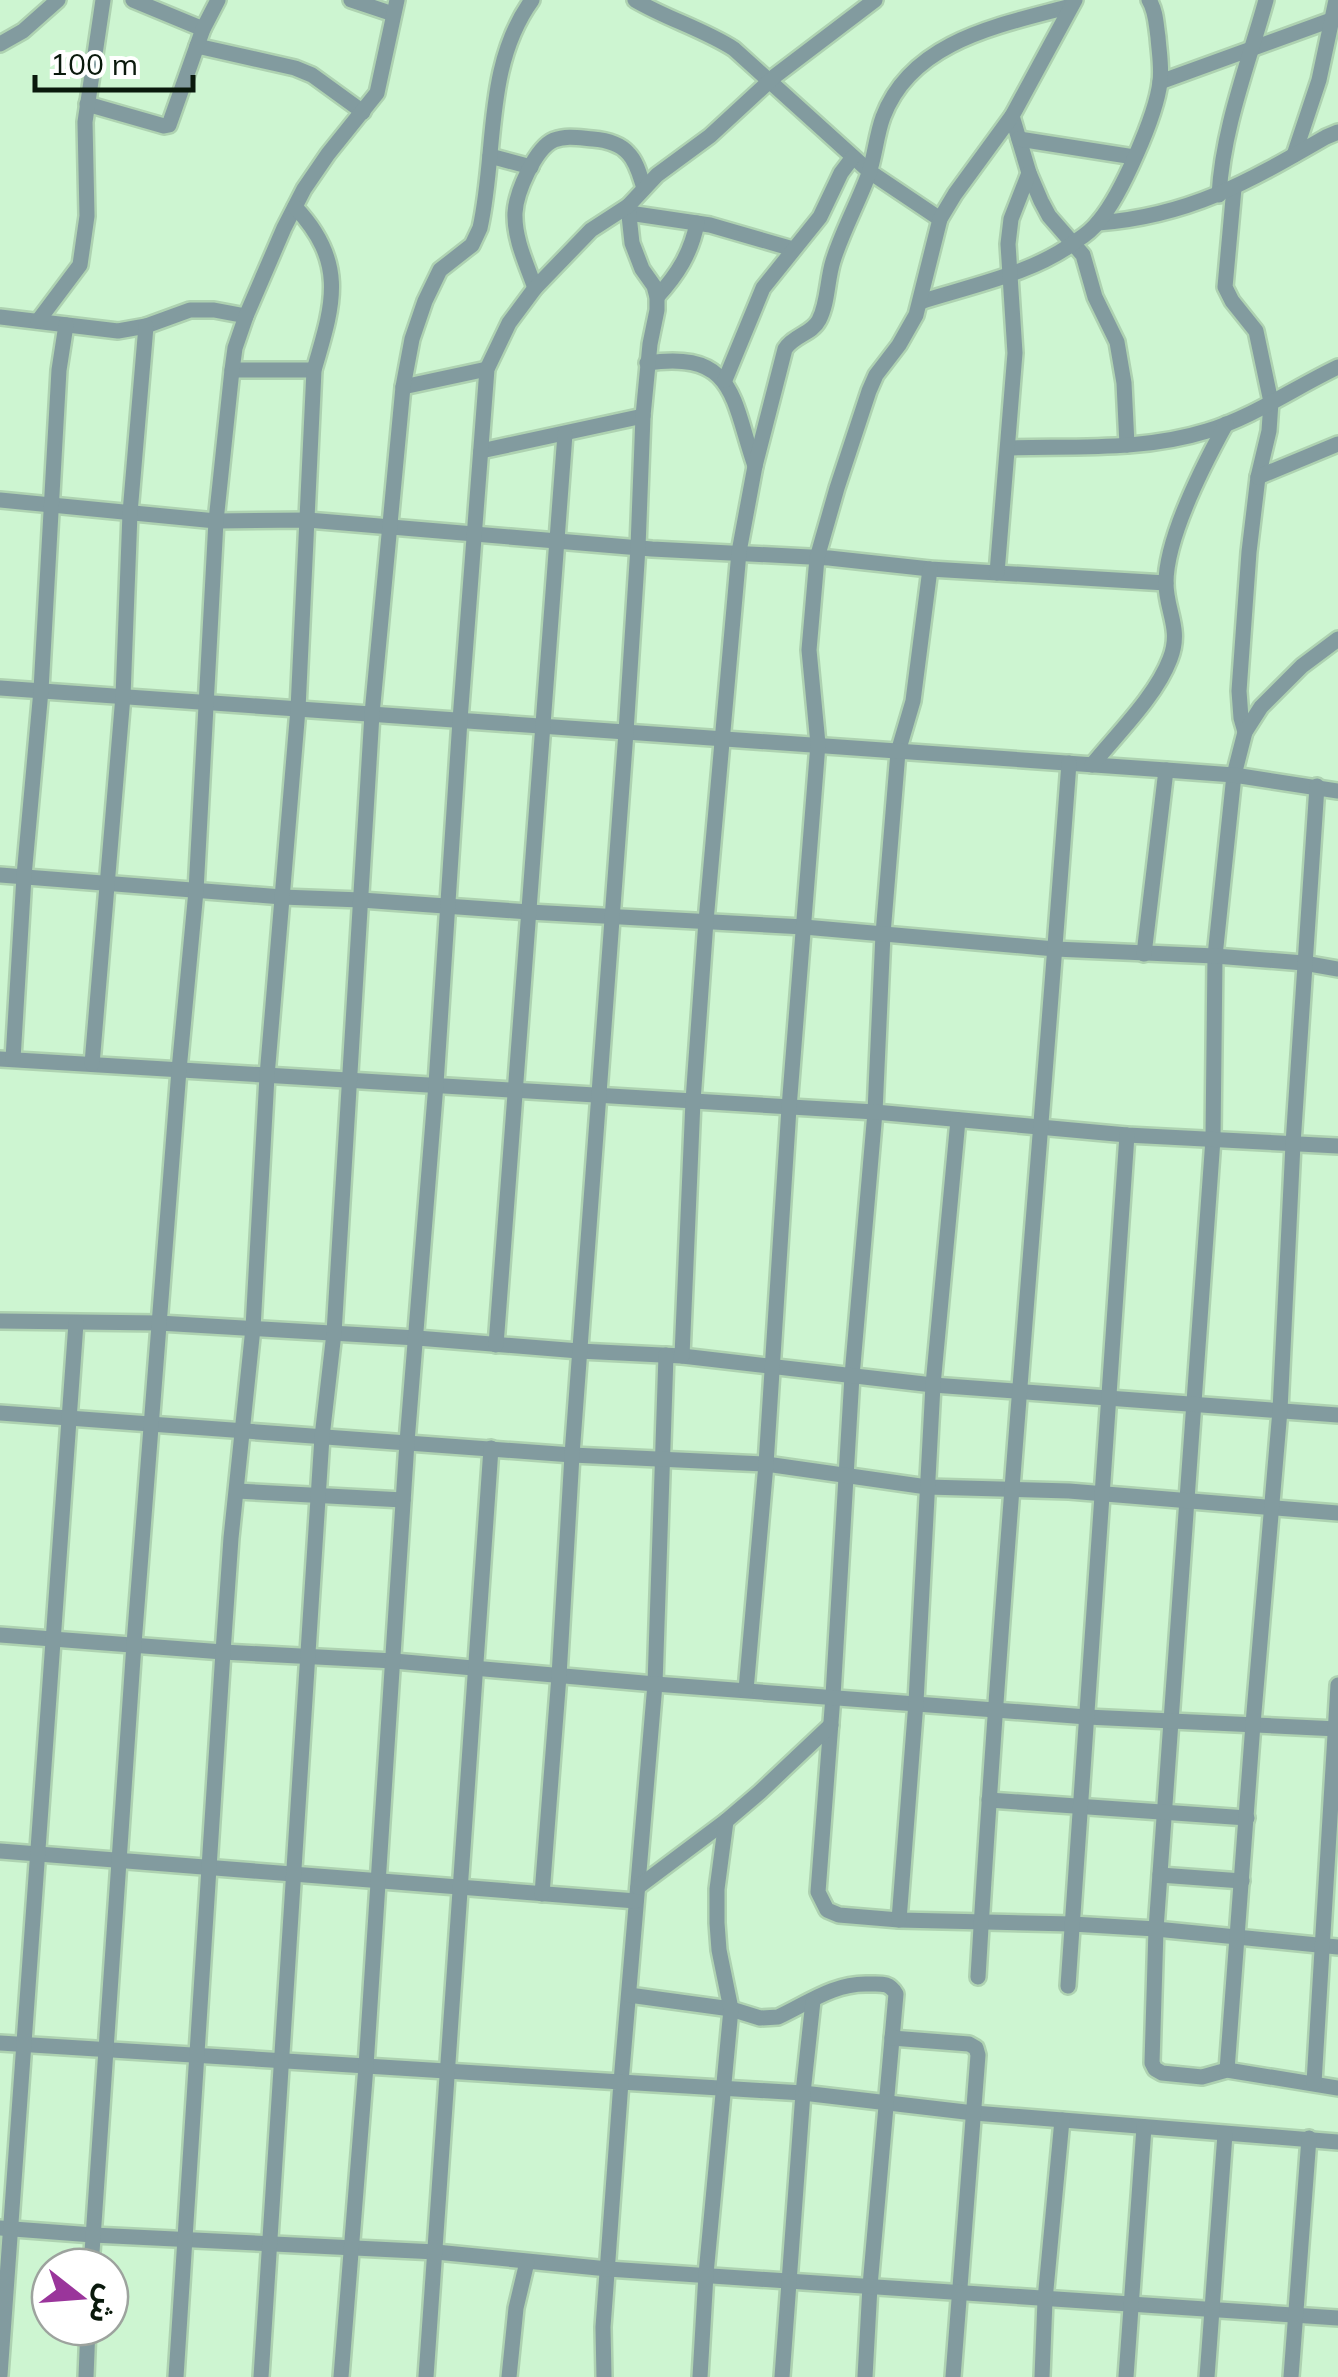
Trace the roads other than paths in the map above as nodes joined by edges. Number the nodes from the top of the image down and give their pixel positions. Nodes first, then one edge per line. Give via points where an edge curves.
1 (58, 0) edge
2 (103, 0) edge
3 (133, 0) edge
4 (218, 0) edge
5 (350, 0) edge
6 (532, 0) edge
7 (635, 0) edge
8 (876, 0) edge
9 (1149, 0) edge
10 (1266, 0) edge
11 (1336, 0) edge
12 (1073, 3) edge
13 (395, 7) edge
14 (1332, 20) junction
15 (203, 28) junction
16 (0, 44) edge
17 (197, 46) junction
18 (1252, 49) junction
19 (769, 81) junction
20 (1160, 82) junction
21 (86, 104) junction
22 (363, 112) junction
23 (1012, 116) junction
24 (1338, 132) edge
25 (1019, 139) junction
26 (1294, 155) junction
27 (490, 156) junction
28 (1134, 156) junction
29 (853, 158) junction
30 (530, 167) junction
31 (870, 172) junction
32 (1030, 173) junction
33 (644, 188) junction
34 (1226, 192) junction
35 (295, 207) junction
36 (628, 210) junction
37 (940, 219) junction
38 (697, 223) junction
39 (1098, 223) junction
40 (1074, 243) junction
41 (792, 249) junction
42 (1008, 274) junction
43 (535, 288) junction
44 (657, 298) junction
45 (920, 302) junction
46 (246, 316) junction
47 (0, 317) edge
48 (38, 322) junction
49 (66, 325) junction
50 (146, 326) junction
51 (647, 363) junction
52 (1338, 367) edge
53 (487, 369) junction
54 (232, 370) junction
55 (314, 370) junction
56 (725, 380) junction
57 (403, 387) junction
58 (1271, 402) junction
59 (643, 416) junction
60 (1226, 424) junction
61 (565, 434) junction
62 (1338, 444) edge
63 (1127, 446) junction
64 (1008, 448) junction
65 (481, 451) junction
66 (755, 466) junction
67 (1258, 477) junction
68 (0, 500) edge
69 (52, 504) junction
70 (130, 514) junction
71 (308, 520) junction
72 (216, 521) junction
73 (388, 527) junction
74 (474, 533) junction
75 (556, 540) junction
76 (638, 547) junction
77 (739, 552) junction
78 (817, 558) junction
79 (930, 568) junction
80 (997, 573) junction
81 (1166, 584) junction
82 (1338, 638) edge
83 (0, 688) edge
84 (41, 690) junction
85 (123, 696) junction
86 (205, 702) junction
87 (298, 708) junction
88 (372, 714) junction
89 (460, 720) junction
90 (544, 726) junction
91 (626, 732) junction
92 (1245, 732) junction
93 (722, 738) junction
94 (818, 744) junction
95 (898, 752) junction
96 (1068, 763) junction
97 (1092, 764) junction
98 (1166, 770) junction
99 (1234, 776) junction
100 (1317, 786) junction
101 (1338, 791) edge
102 (0, 874) edge
103 (24, 876) junction
104 (106, 884) junction
105 (196, 890) junction
106 (282, 898) junction
107 (361, 900) junction
108 (447, 906) junction
109 (529, 912) junction
110 (612, 916) junction
111 (706, 921) junction
112 (804, 927) junction
113 (883, 934) junction
114 (1055, 948) junction
115 (1144, 954) junction
116 (1216, 956) junction
117 (1304, 962) junction
118 (1338, 969) edge
119 (6, 1059) edge
120 (92, 1064) junction
121 (179, 1070) junction
122 (267, 1076) junction
123 (350, 1080) junction
124 (436, 1084) junction
125 (516, 1090) junction
126 (599, 1096) junction
127 (692, 1101) junction
128 (789, 1108) junction
129 (875, 1112) junction
130 (958, 1120) junction
131 (1042, 1127) junction
132 (1127, 1135) junction
133 (1213, 1139) junction
134 (1293, 1144) junction
135 (1338, 1146) edge
136 (0, 1320) edge
137 (76, 1323) junction
138 (159, 1323) junction
139 (253, 1328) junction
140 (334, 1333) junction
141 (417, 1338) junction
142 (496, 1345) junction
143 (579, 1352) junction
144 (674, 1355) junction
145 (772, 1366) junction
146 (852, 1376) junction
147 (933, 1385) junction
148 (1019, 1391) junction
149 (1110, 1399) junction
150 (1195, 1405) junction
151 (1280, 1410) junction
152 (0, 1413) edge
153 (1338, 1415) edge
154 (68, 1419) junction
155 (152, 1424) junction
156 (244, 1432) junction
157 (322, 1437) junction
158 (407, 1442) junction
159 (491, 1448) junction
160 (572, 1455) junction
161 (663, 1461) junction
162 (766, 1464) junction
163 (846, 1476) junction
164 (928, 1487) junction
165 (1011, 1490) junction
166 (237, 1491) junction
167 (1104, 1493) junction
168 (318, 1496) junction
169 (404, 1500) junction
170 (1188, 1501) junction
171 (1272, 1508) junction
172 (1338, 1513) edge
173 (0, 1635) edge
174 (51, 1639) junction
175 (134, 1644) junction
176 (222, 1652) junction
177 (307, 1656) junction
178 (394, 1661) junction
179 (474, 1668) junction
180 (559, 1676) junction
181 (654, 1684) junction
182 (1338, 1684) edge
183 (746, 1690) junction
184 (833, 1696) junction
185 (916, 1702) junction
186 (995, 1708) junction
187 (1087, 1717) junction
188 (1170, 1721) junction
189 (830, 1724) junction
190 (1253, 1724) junction
191 (1336, 1729) edge
192 (989, 1800) junction
193 (1080, 1806) junction
194 (1164, 1811) junction
195 (1247, 1818) junction
196 (726, 1821) junction
197 (0, 1851) edge
198 (36, 1854) junction
199 (120, 1860) junction
200 (209, 1868) junction
201 (293, 1875) junction
202 (1160, 1875) junction
203 (377, 1881) junction
204 (1242, 1882) junction
205 (459, 1886) junction
206 (542, 1894) junction
207 (637, 1894) junction
208 (899, 1920) junction
209 (981, 1922) junction
210 (1072, 1924) junction
211 (1156, 1929) junction
212 (1238, 1936) junction
213 (1330, 1946) edge
214 (978, 1977) dead end
215 (1068, 1986) dead end
216 (629, 1995) junction
217 (813, 2000) junction
218 (732, 2009) junction
219 (892, 2038) junction
220 (0, 2043) edge
221 (24, 2044) junction
222 (106, 2050) junction
223 (198, 2055) junction
224 (283, 2061) junction
225 (366, 2066) junction
226 (1227, 2070) junction
227 (447, 2072) junction
228 (621, 2082) junction
229 (1314, 2083) junction
230 (724, 2088) junction
231 (1338, 2088) edge
232 (803, 2093) junction
233 (886, 2104) junction
234 (974, 2113) junction
235 (1062, 2120) junction
236 (1144, 2126) junction
237 (1225, 2134) junction
238 (1309, 2138) junction
239 (1338, 2142) edge
240 (6, 2228) edge
241 (93, 2235) junction
242 (185, 2239) junction
243 (271, 2242) junction
244 (350, 2246) junction
245 (92, 2247) edge
246 (436, 2252) junction
247 (527, 2262) junction
248 (608, 2269) junction
249 (706, 2274) junction
250 (790, 2280) junction
251 (870, 2286) junction
252 (959, 2294) junction
253 (1045, 2300) junction
254 (1131, 2304) junction
255 (1212, 2310) junction
256 (1296, 2315) junction
257 (1338, 2318) edge
258 (87, 2347) edge
259 (0, 2374) edge
260 (86, 2377) edge
261 (176, 2377) edge
262 (261, 2377) edge
263 (341, 2377) edge
264 (426, 2377) edge
265 (509, 2377) edge
266 (604, 2377) edge
267 (700, 2377) edge
268 (782, 2377) edge
269 (865, 2377) edge
270 (953, 2377) edge
271 (1042, 2377) edge
272 (1126, 2377) edge
273 (1208, 2377) edge
274 (1291, 2377) edge

1 - 16 street
2 - 21 street
3 - 15 street
4 - 15 street
5 - 13 street
6 - 27 street via 504,55
7 - 19 street via 722,41
8 - 19 street
9 - 20 street
10 - 18 street
11 - 14 street
12 - 23 street
12 - 31 street via 936,52 894,94
13 - 22 street via 377,93
14 - 18 street
14 - 26 street
15 - 17 street
17 - 21 street via 170,125
17 - 22 street via 312,75
18 - 20 street
18 - 34 street via 1221,168
19 - 29 street
19 - 33 street
20 - 28 street
21 - 48 street via 87,216 80,265
22 - 35 street
23 - 25 street
23 - 37 street
24 - 26 street
25 - 28 street
25 - 32 street
26 - 34 street
27 - 30 street
27 - 57 street via 480,228 472,245 440,270 412,339
28 - 39 street
29 - 31 street
29 - 41 street via 820,217
30 - 33 street via 552,141 605,140 630,153
30 - 43 street via 515,216
31 - 37 street
31 - 66 street via 832,264 822,315 785,348
32 - 40 street via 1049,216
32 - 42 street via 1010,219
33 - 36 street
34 - 39 street via 1186,208
34 - 58 street via 1225,287 1256,331
35 - 46 street
35 - 55 street via 322,243 332,287
36 - 38 street
36 - 43 street via 591,230
36 - 44 street via 636,258
37 - 45 street
38 - 41 street
38 - 44 street via 679,272
39 - 40 street
40 - 42 street
40 - 63 street via 1117,342
41 - 56 street via 756,300
42 - 45 street
42 - 64 street via 1015,354
43 - 53 street
44 - 51 street
45 - 78 street via 869,391
46 - 50 street via 190,310
46 - 54 street
47 - 48 street
48 - 49 street
49 - 50 street via 118,331
49 - 69 street
50 - 70 street
51 - 56 street via 693,362
51 - 59 street
52 - 58 street
53 - 57 street
53 - 65 street
54 - 55 street
54 - 72 street
55 - 71 street
56 - 66 street
57 - 73 street
58 - 60 street
58 - 67 street
59 - 61 street
59 - 76 street
60 - 63 street
60 - 81 street via 1198,474
61 - 65 street
61 - 75 street
62 - 67 street
63 - 64 street
64 - 80 street
65 - 74 street
66 - 77 street
67 - 92 street via 1239,691
68 - 69 street
69 - 70 street
69 - 84 street
70 - 72 street
70 - 85 street
71 - 72 street
71 - 73 street
71 - 87 street
72 - 86 street
73 - 74 street
73 - 88 street
74 - 75 street
74 - 89 street
75 - 76 street
75 - 90 street
76 - 77 street
76 - 91 street
77 - 78 street
77 - 93 street
78 - 79 street
78 - 94 street via 809,650
79 - 80 street
79 - 95 street via 913,701
80 - 81 street
81 - 97 street via 1176,637 1172,656
82 - 92 street via 1261,707
83 - 84 street
84 - 85 street
84 - 103 street
85 - 86 street
85 - 104 street
86 - 87 street
86 - 105 street
87 - 88 street
87 - 106 street
88 - 89 street
88 - 107 street
89 - 90 street
89 - 108 street
90 - 91 street
90 - 109 street
91 - 93 street
91 - 110 street
92 - 99 street
93 - 94 street
93 - 111 street
94 - 95 street
94 - 112 street
95 - 96 street
95 - 113 street
96 - 97 street
96 - 114 street
97 - 98 street
98 - 99 street
98 - 115 street
99 - 100 street
99 - 116 street
100 - 101 street
100 - 117 street
102 - 103 street
103 - 104 street
103 - 119 street
104 - 105 street
104 - 120 street
105 - 106 street
105 - 121 street
106 - 107 street
106 - 122 street
107 - 108 street
107 - 123 street
108 - 109 street
108 - 124 street
109 - 110 street
109 - 125 street
110 - 111 street
110 - 126 street
111 - 112 street
111 - 127 street
112 - 113 street
112 - 128 street
113 - 114 street
113 - 129 street
114 - 115 street
114 - 131 street
115 - 116 street
116 - 117 street
116 - 133 street
117 - 118 street
117 - 134 street
119 - 120 street
120 - 121 street
121 - 122 street
121 - 138 street
122 - 123 street
122 - 139 street
123 - 124 street
123 - 140 street
124 - 125 street
124 - 141 street
125 - 126 street
125 - 142 street
126 - 127 street
126 - 143 street
127 - 128 street
127 - 144 street
128 - 129 street
128 - 145 street
129 - 130 street
129 - 146 street
130 - 131 street
130 - 147 street
131 - 132 street
131 - 148 street
132 - 133 street
132 - 149 street
133 - 134 street
133 - 150 street
134 - 135 street
134 - 151 street
136 - 137 street
137 - 138 street
137 - 154 street
138 - 139 street
138 - 155 street
139 - 140 street
139 - 156 street
140 - 141 street
140 - 157 street
141 - 142 street
141 - 158 street
142 - 143 street
143 - 144 street
143 - 160 street
144 - 145 street
144 - 161 street
145 - 146 street
145 - 162 street
146 - 147 street
146 - 163 street
147 - 148 street
147 - 164 street
148 - 149 street
148 - 165 street
149 - 150 street
149 - 167 street
150 - 151 street
150 - 170 street
151 - 153 street
151 - 171 street
152 - 154 street
154 - 155 street
154 - 174 street
155 - 156 street
155 - 175 street
156 - 157 street
156 - 166 street
157 - 158 street
157 - 168 street
158 - 159 street
158 - 169 street
159 - 160 street
159 - 179 street
160 - 161 street
160 - 180 street
161 - 162 street
161 - 181 street
162 - 163 street
162 - 183 street
163 - 164 street
163 - 184 street
164 - 165 street
164 - 185 street
165 - 167 street
165 - 186 street
166 - 168 street
166 - 176 street
167 - 170 street
167 - 187 street
168 - 169 street
168 - 177 street
169 - 178 street
170 - 171 street
170 - 188 street
171 - 172 street
171 - 190 street
173 - 174 street
174 - 175 street
174 - 198 street
175 - 176 street
175 - 199 street
176 - 177 street
176 - 200 street
177 - 178 street
177 - 201 street
178 - 179 street
178 - 203 street
179 - 180 street
179 - 205 street
180 - 181 street
180 - 206 street
181 - 183 street
181 - 207 street
182 - 191 street
183 - 184 street
184 - 185 street
184 - 189 street
185 - 186 street
185 - 208 street
186 - 187 street
186 - 192 street
187 - 188 street
187 - 193 street
188 - 190 street
188 - 194 street
189 - 196 street
189 - 208 street via 818,1892 827,1910 839,1915
190 - 191 street
190 - 195 street
191 - 213 street
192 - 193 street
192 - 209 street
193 - 194 street
193 - 210 street
194 - 195 street
194 - 202 street
195 - 204 street
196 - 207 street
196 - 218 street via 717,1923
197 - 198 street
198 - 199 street
198 - 221 street
199 - 200 street
199 - 222 street
200 - 201 street
200 - 223 street
201 - 203 street
201 - 224 street
202 - 204 street
202 - 211 street
203 - 205 street
203 - 225 street
204 - 212 street
205 - 206 street
205 - 227 street
206 - 207 street
207 - 216 street
208 - 209 street
209 - 210 street
209 - 214 street
210 - 211 street
210 - 215 street
211 - 212 street
211 - 226 street via 1155,2069 1196,2077
212 - 213 street
212 - 226 street
213 - 229 street
216 - 218 street
216 - 228 street
217 - 218 street via 770,2019
217 - 219 street via 849,1984 886,1984 896,1994
217 - 232 street
218 - 230 street
219 - 233 street
219 - 234 street via 976,2048
220 - 221 street
221 - 222 street
221 - 240 street
222 - 223 street
222 - 241 street
223 - 224 street
223 - 242 street
224 - 225 street
224 - 243 street
225 - 227 street
225 - 244 street
226 - 229 street
227 - 228 street
227 - 246 street
228 - 230 street
228 - 248 street
229 - 231 street
230 - 232 street
230 - 249 street
232 - 233 street
232 - 250 street
233 - 234 street
233 - 251 street
234 - 235 street
234 - 252 street
235 - 236 street
235 - 253 street
236 - 237 street
236 - 254 street
237 - 238 street
237 - 255 street
238 - 239 street
238 - 256 street
240 - 241 street
240 - 259 street
241 - 242 street
241 - 245 street
242 - 243 street
242 - 261 street
243 - 244 street
243 - 262 street
244 - 246 street
244 - 263 street
246 - 247 street
246 - 264 street
247 - 248 street
247 - 265 street
248 - 249 street
248 - 266 street
249 - 250 street
249 - 267 street
250 - 251 street
250 - 268 street
251 - 252 street
251 - 269 street
252 - 253 street
252 - 270 street
253 - 254 street
253 - 271 street
254 - 255 street
254 - 272 street
255 - 256 street
255 - 273 street
256 - 257 street
256 - 274 street
258 - 260 street

